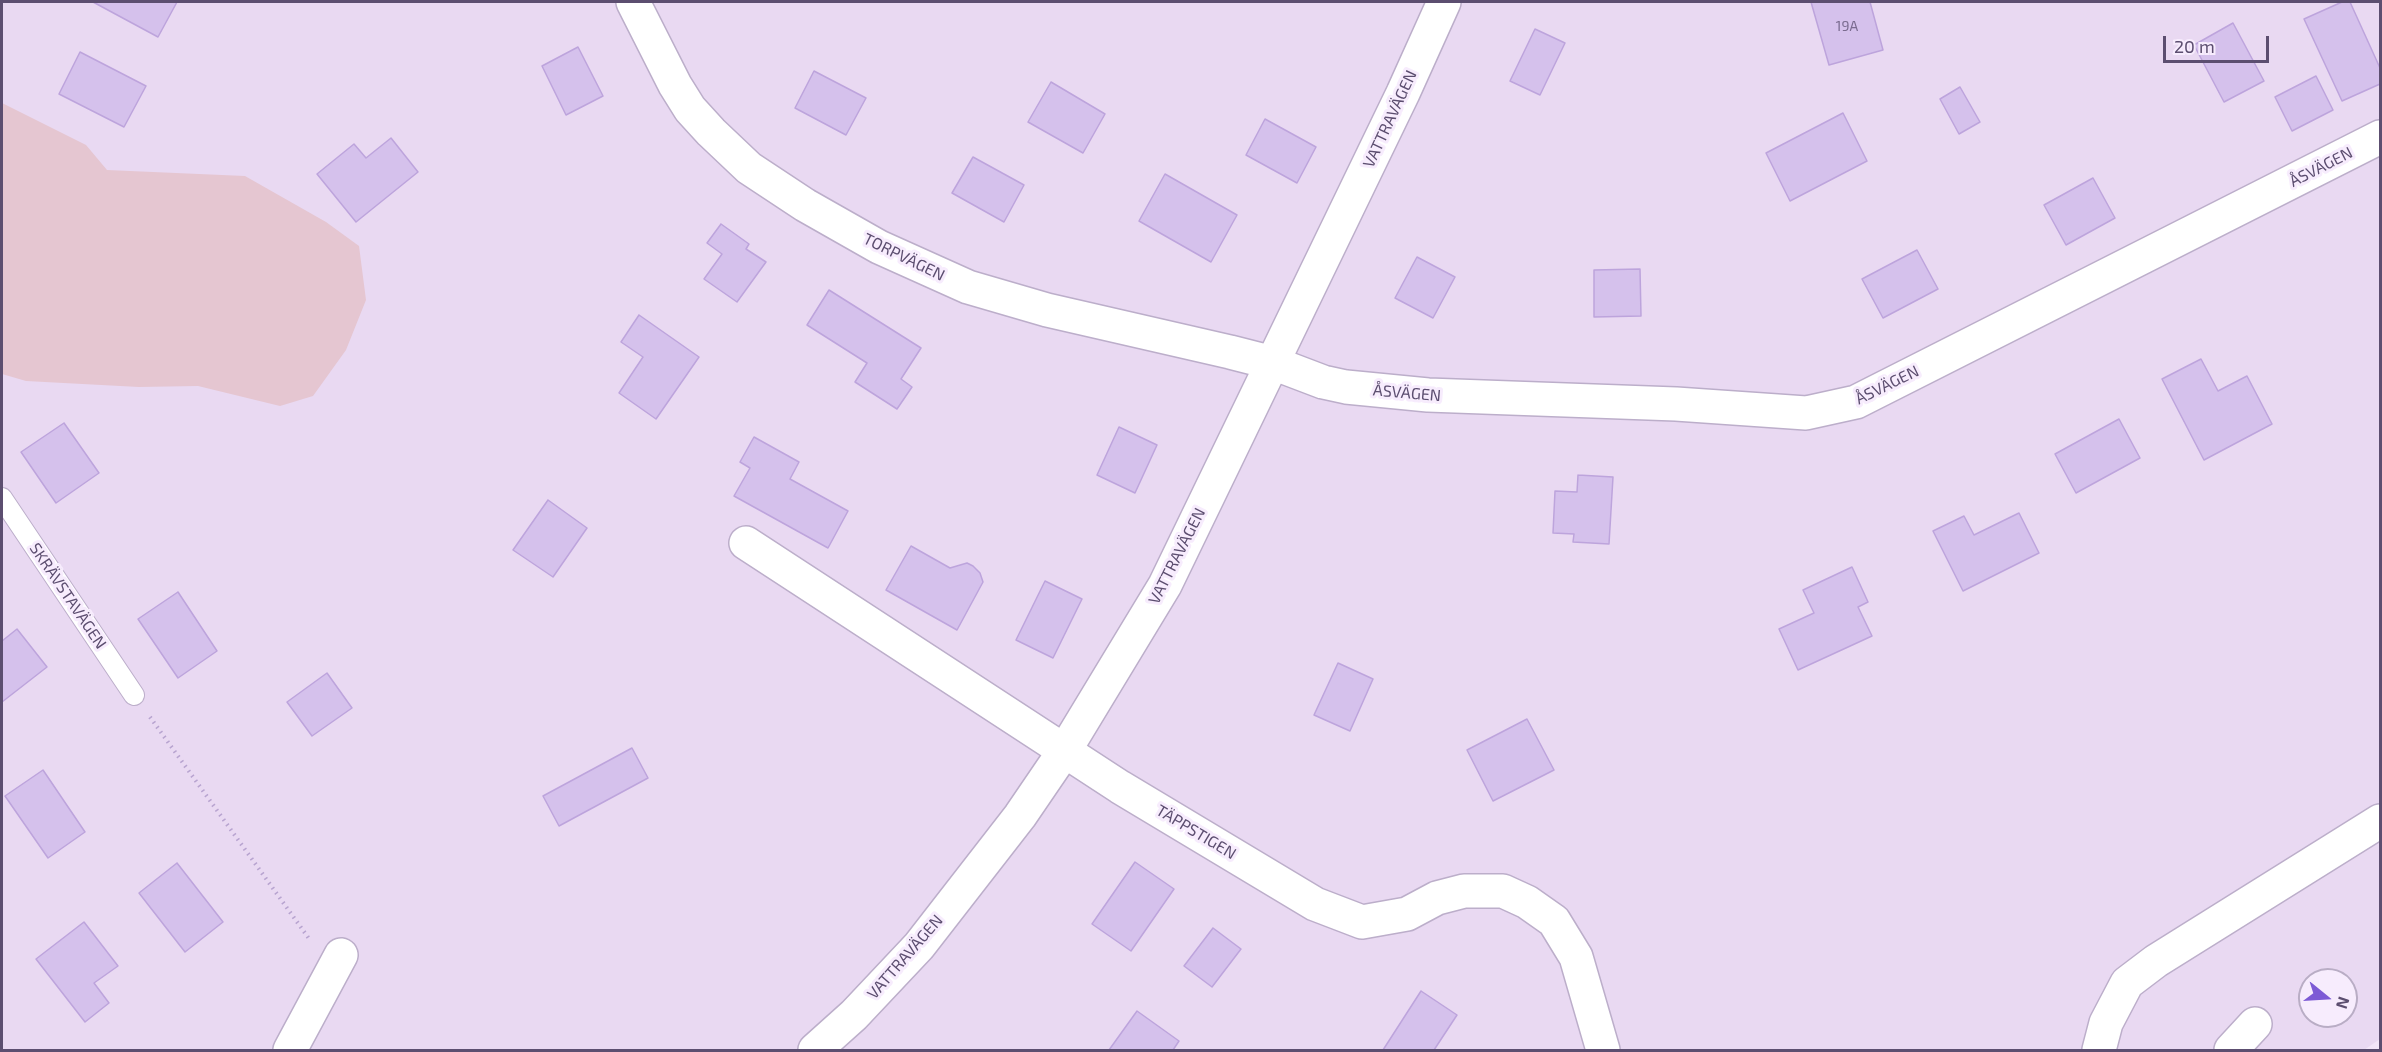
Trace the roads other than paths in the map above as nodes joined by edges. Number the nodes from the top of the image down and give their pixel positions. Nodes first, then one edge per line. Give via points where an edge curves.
1 (633, 2) edge
2 (1444, 2) edge
3 (2380, 137) edge
4 (1273, 363) junction
5 (2, 498) edge
6 (746, 543) dead end
7 (134, 695) road end
8 (1065, 750) junction
9 (2380, 821) edge
10 (337, 963) road end
11 (2255, 1024) dead end
12 (290, 1050) edge
13 (815, 1050) edge
14 (1603, 1050) edge
15 (2099, 1050) edge
16 (2232, 1050) edge

1 - 4 street, TORPVÄGEN via 690,109 749,168 831,221 968,287 1047,310
2 - 4 street, VATTRAVÄGEN
3 - 4 street, ÅSVÄGEN via 1856,402 1806,413 1428,395 1346,387
4 - 8 street, VATTRAVÄGEN via 1165,585
5 - 7 lane, SKRÄVSTAVÄGEN
6 - 8 street, TÄPPSTIGEN
8 - 13 street, VATTRAVÄGEN via 1020,816 919,946
8 - 14 street, TÄPPSTIGEN via 1315,904 1362,922 1407,914 1437,898 1464,891 1503,891 1527,902 1554,921 1576,957
9 - 15 street via 2127,983 2106,1023
10 - 12 street
11 - 16 street

